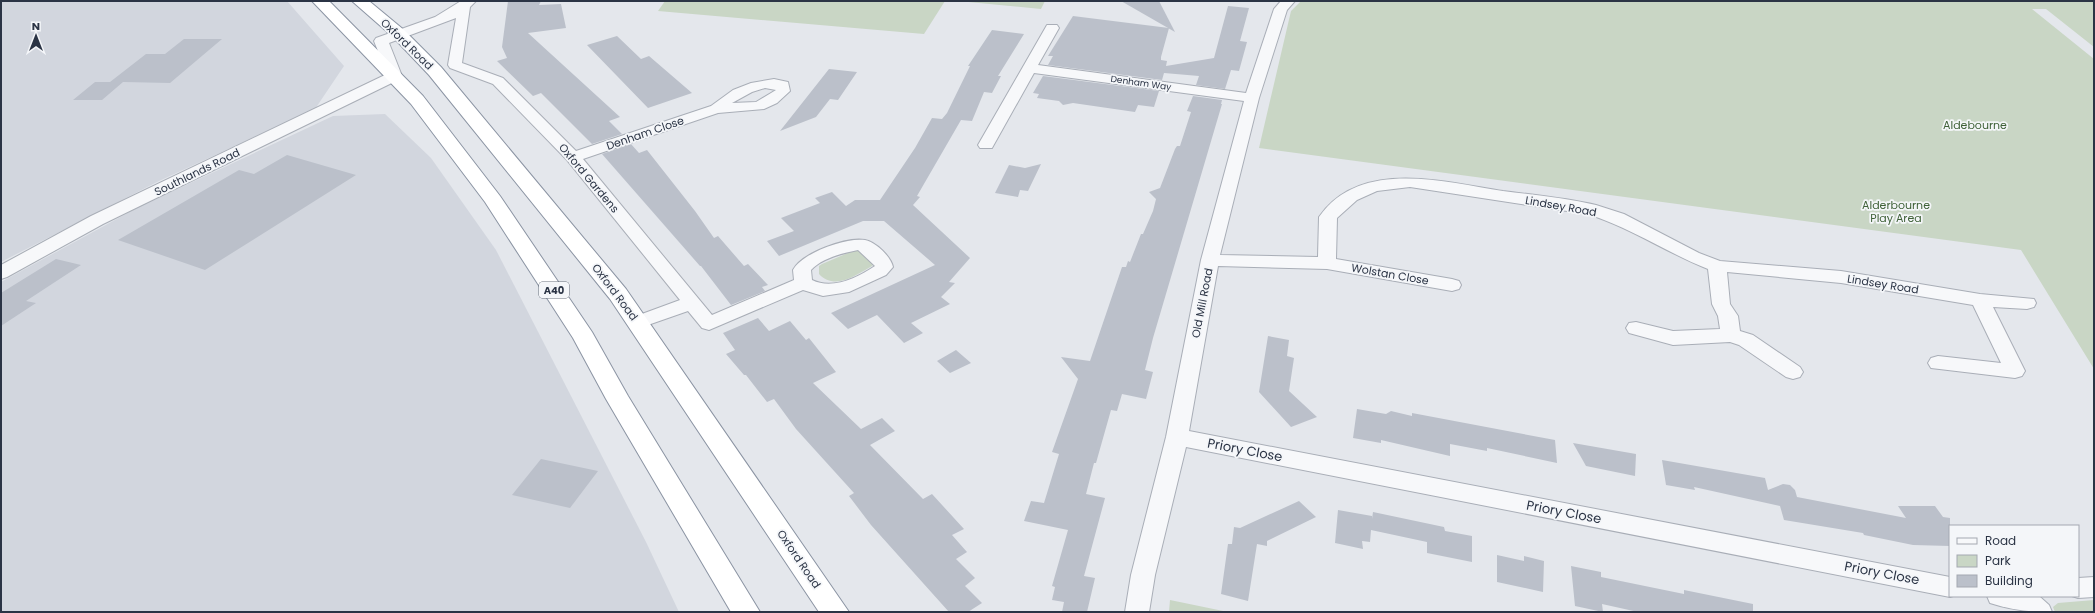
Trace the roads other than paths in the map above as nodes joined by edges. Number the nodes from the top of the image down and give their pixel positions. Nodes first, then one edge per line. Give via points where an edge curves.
1 (320, 1) edge
2 (360, 1) edge
3 (1288, 1) edge
4 (466, 4) edge
5 (1052, 28) dead end
6 (398, 33) junction
7 (1029, 68) junction
8 (395, 76) junction
9 (1252, 98) junction
10 (716, 109) dead end
11 (986, 145) dead end
12 (573, 157) junction
13 (1210, 260) junction
14 (1327, 263) junction
15 (1717, 266) junction
16 (1, 273) edge
17 (804, 283) dead end
18 (1452, 285) dead end
19 (1980, 300) junction
20 (691, 303) junction
21 (2027, 303) dead end
22 (638, 322) junction
23 (1636, 328) dead end
24 (1731, 335) junction
25 (1938, 364) dead end
26 (1793, 372) dead end
27 (1177, 437) junction
28 (1949, 587) edge
29 (2094, 587) edge
30 (2079, 588) edge
31 (2004, 597) edge
32 (2035, 603) edge
33 (746, 612) edge
34 (835, 612) edge
35 (1137, 612) edge

1 - 8 highway, A40
2 - 6 highway, Oxford Road
3 - 9 street, Old Mill Road via 1281,9
4 - 6 street via 449,16
4 - 12 street, Oxford Gardens via 455,65 498,81
5 - 7 street
6 - 8 street via 381,40
6 - 22 highway, Oxford Road via 440,77 618,294
7 - 9 street, Denham Way
7 - 11 street
8 - 16 street, Southlands Road via 97,220
8 - 33 highway, A40 via 417,100 493,200 576,324
9 - 13 street, Old Mill Road
10 - 12 street, Denham Close
12 - 20 street, Oxford Gardens
13 - 14 street
13 - 27 street, Old Mill Road
14 - 15 street, Lindsey Road via 1328,217 1351,196 1374,186 1410,182 1590,209 1618,218
14 - 18 street, Wolstan Close
15 - 19 street, Lindsey Road via 1841,277
15 - 24 street via 1721,304 1728,316
17 - 20 street, Oxford Gardens via 708,324
19 - 21 street, Lindsey Road
19 - 25 street via 2015,371
20 - 22 street
22 - 34 highway, Oxford Road
23 - 24 street via 1673,338
24 - 26 street via 1746,340
27 - 28 street, Priory Close
27 - 35 street, Old Mill Road via 1143,575
29 - 30 street
31 - 32 street

